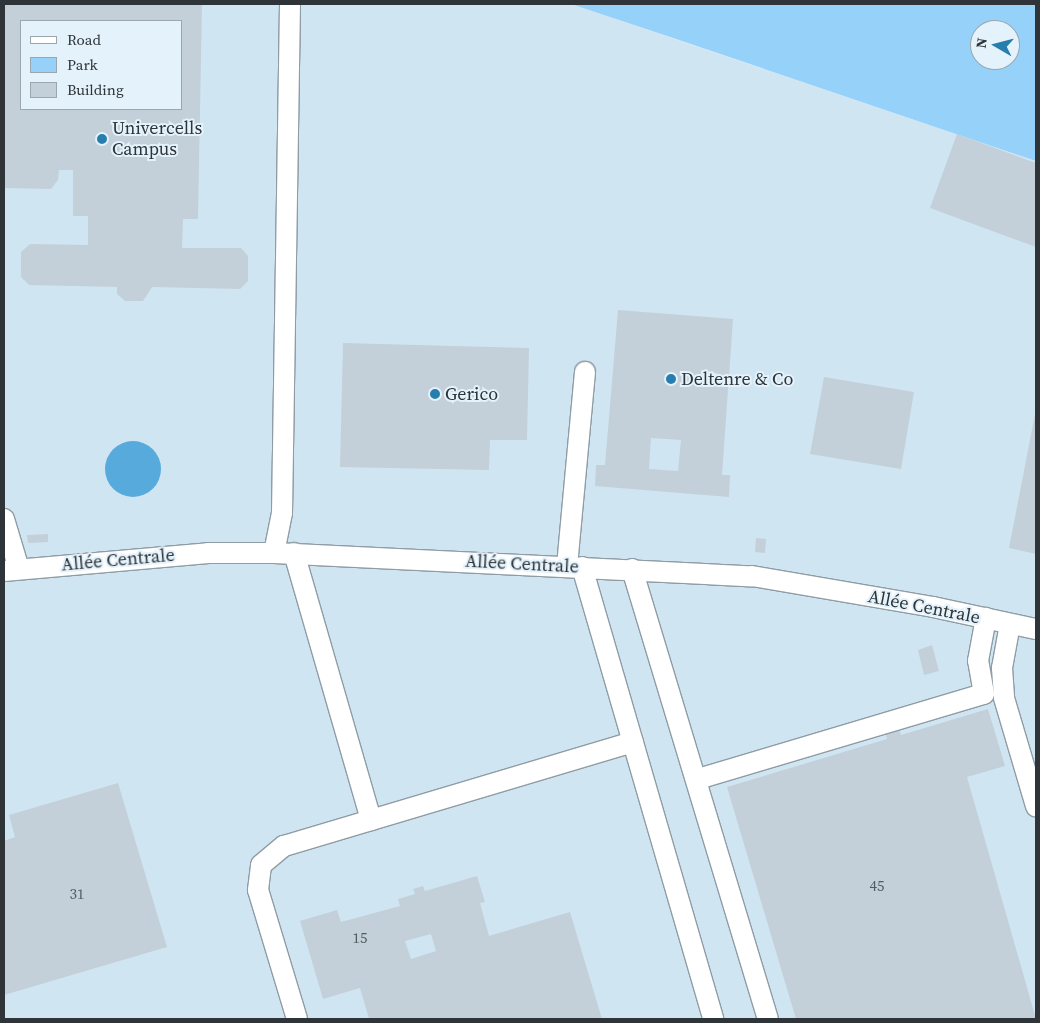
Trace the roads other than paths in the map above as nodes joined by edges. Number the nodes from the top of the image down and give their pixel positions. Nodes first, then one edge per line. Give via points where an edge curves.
1 (290, 4) edge
2 (585, 372) dead end
3 (4, 519) edge
4 (284, 553) junction
5 (575, 566) junction
6 (632, 569) junction
7 (11, 570) edge
8 (986, 618) junction
9 (1010, 624) junction
10 (1036, 629) edge
11 (633, 742) junction
12 (698, 779) junction
13 (1036, 806) edge
14 (371, 820) junction
15 (297, 1019) edge
16 (713, 1019) edge
17 (768, 1019) edge

1 - 4 street
2 - 5 street
3 - 7 street
4 - 5 street, Allée Centrale
4 - 7 street, Allée Centrale via 208,553
4 - 14 street
5 - 6 street, Allée Centrale
5 - 11 street
6 - 8 street, Allée Centrale via 752,576
6 - 12 street
8 - 9 street, Allée Centrale
8 - 12 street via 978,661 984,694
9 - 10 street, Allée Centrale
9 - 13 street via 1002,668 1004,698
11 - 14 street
11 - 16 street
12 - 17 street
14 - 15 street via 284,846 261,865 258,890

